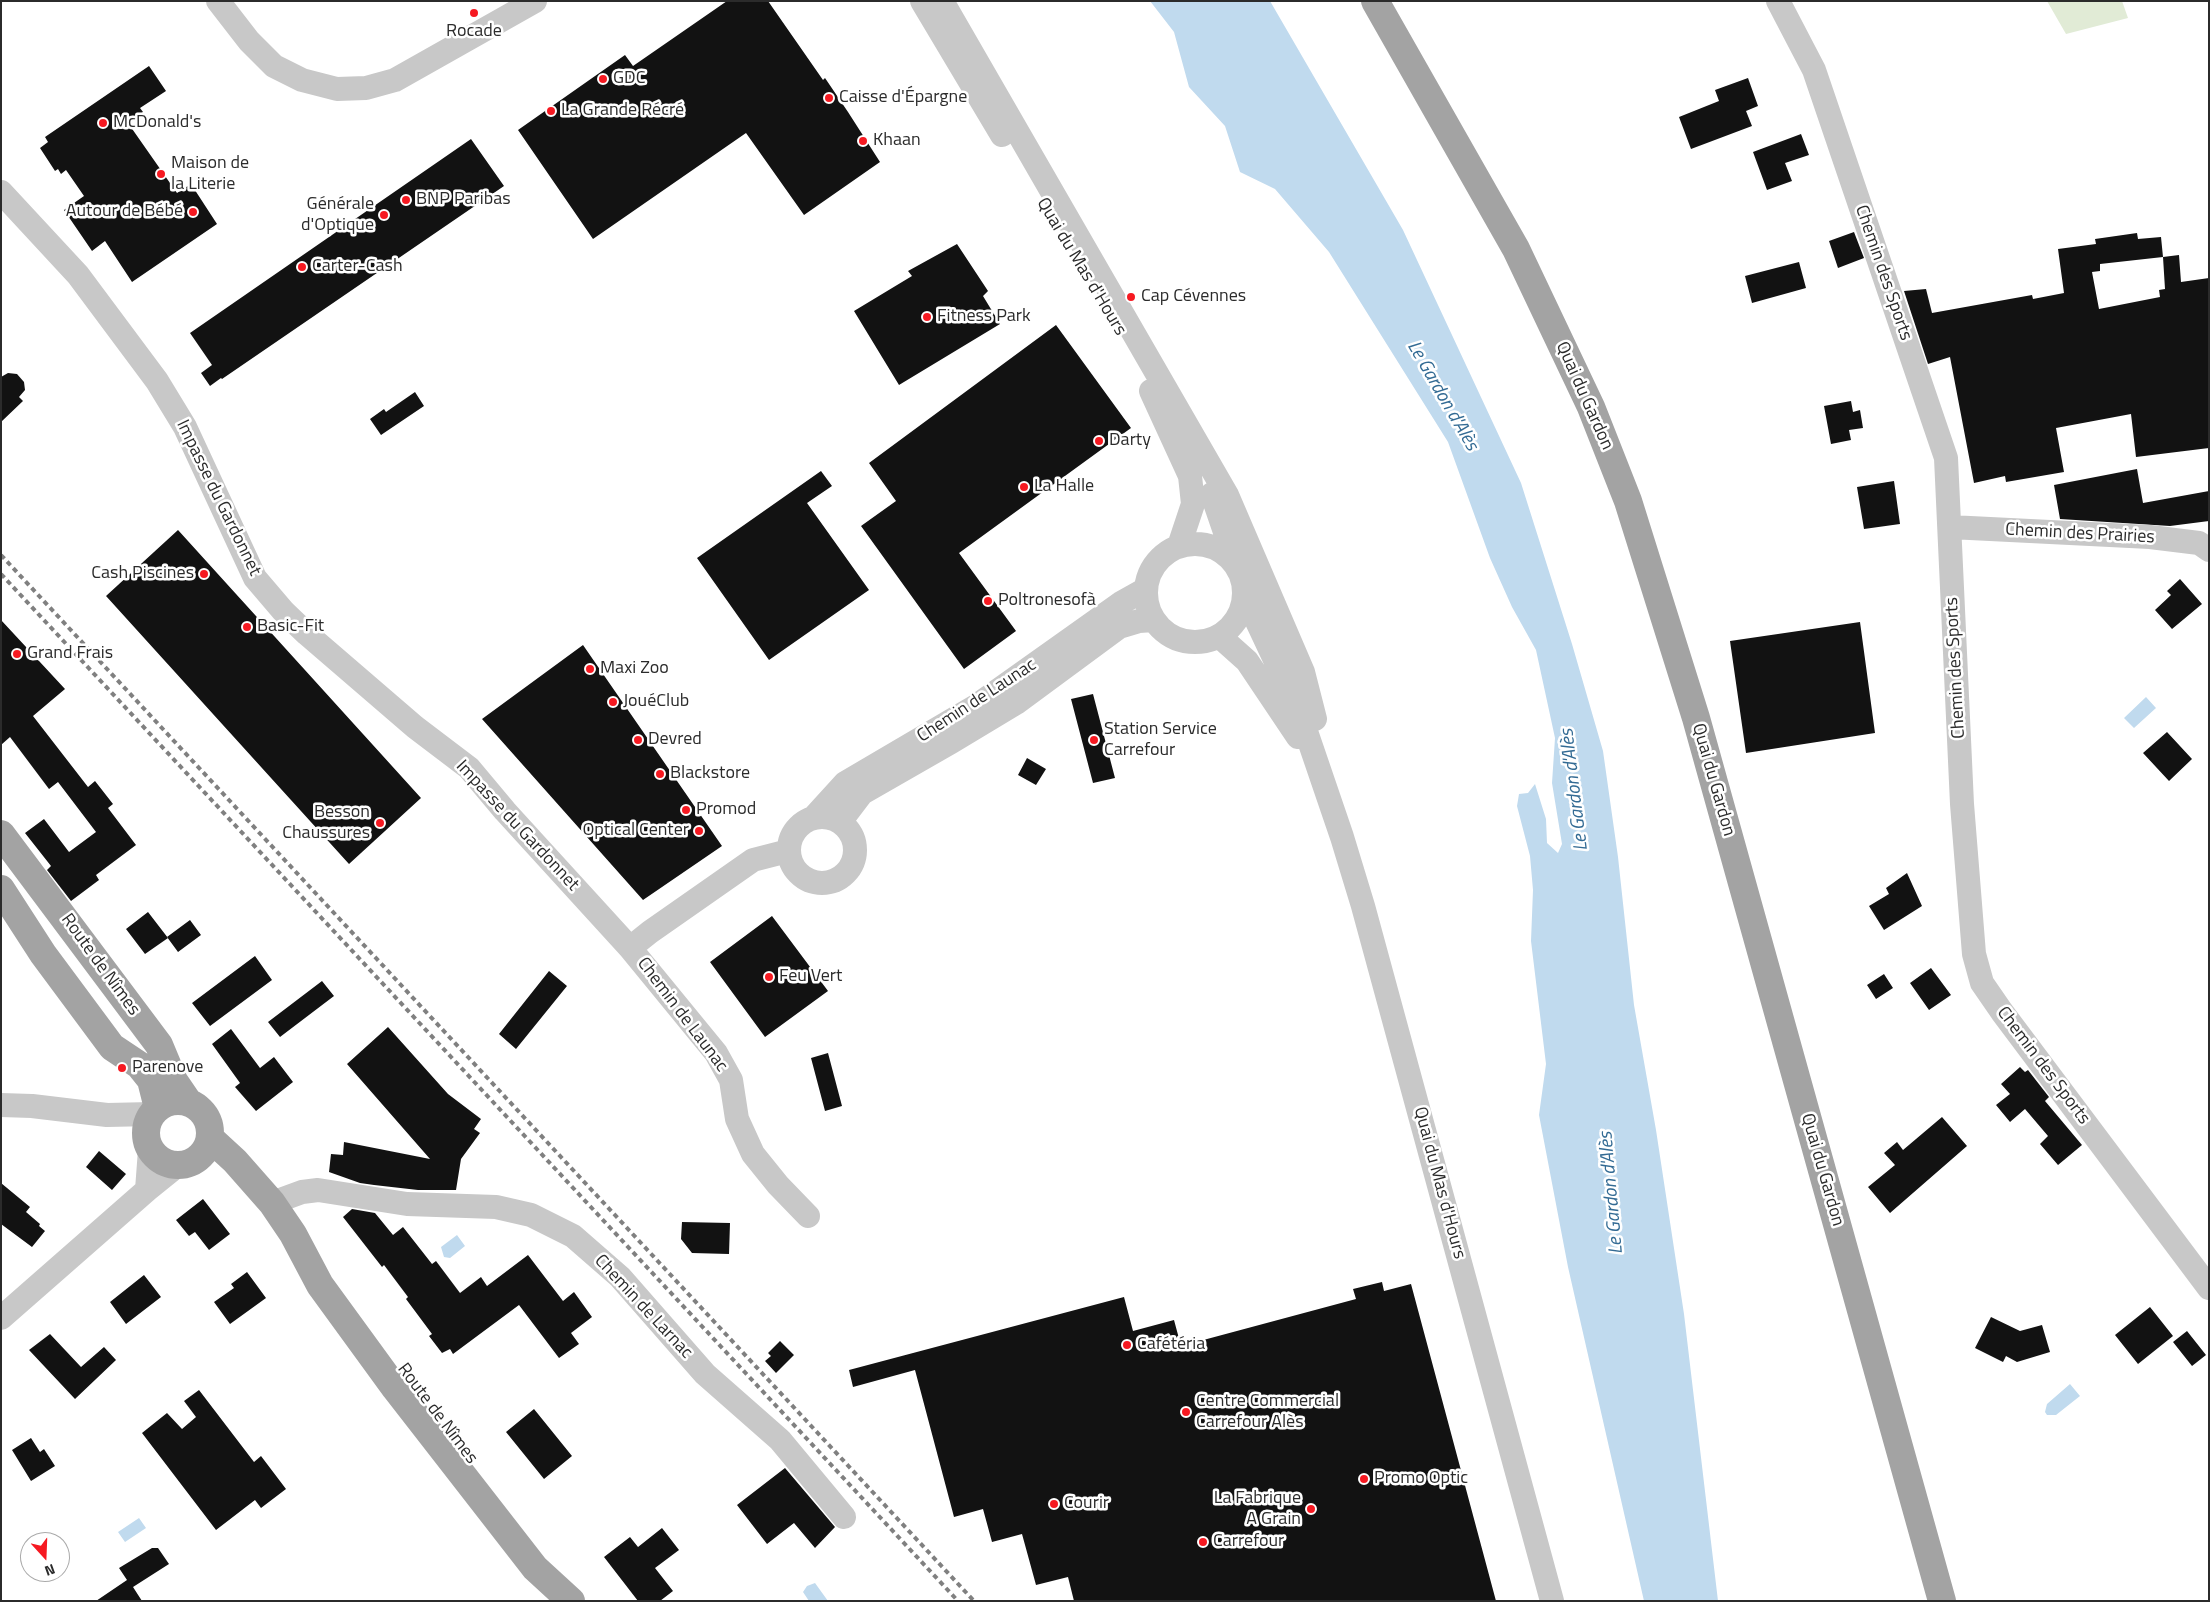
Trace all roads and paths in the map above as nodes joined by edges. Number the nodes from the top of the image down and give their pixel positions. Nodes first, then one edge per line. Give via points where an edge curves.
1 (218, 1) edge
2 (535, 1) edge
3 (922, 1) edge
4 (942, 1) edge
5 (1375, 1) edge
6 (1778, 1) edge
7 (1, 192) edge
8 (1193, 436) junction
9 (1950, 527) junction
10 (1179, 546) junction
11 (2209, 550) edge
12 (1236, 565) junction
13 (1146, 589) junction
14 (1245, 596) junction
15 (1154, 620) junction
16 (1219, 636) junction
17 (1319, 767) junction
18 (814, 817) junction
19 (840, 822) junction
20 (1, 834) edge
21 (788, 851) junction
22 (1, 889) edge
23 (630, 948) junction
24 (189, 1103) junction
25 (1, 1105) edge
26 (152, 1126) junction
27 (210, 1138) junction
28 (183, 1164) junction
29 (255, 1182) junction
30 (147, 1190) junction
31 (272, 1203) junction
32 (808, 1216) dead end
33 (2209, 1288) edge
34 (1, 1318) edge
35 (844, 1517) dead end
36 (572, 1601) edge
37 (1552, 1601) edge
38 (1942, 1601) edge

1 - 2 street via 249,41 274,66 302,80 337,89 366,88 396,80
3 - 10 street, Quai du Mas d'Hours via 1135,356 1178,447 1190,476 1193,504
4 - 8 street, Quai du Mas d'Hours
5 - 38 main road, Quai du Gardon via 1516,249 1591,407 1628,501 1696,718
6 - 9 street, Chemin des Sports via 1814,70 1946,458
7 - 23 street, Impasse du Gardonnet via 78,275 157,382 185,427 255,578 307,634 415,727 469,768
8 - 12 street, Quai du Mas d'Hours
8 - 17 street, Quai du Mas d'Hours via 1227,494 1303,672 1320,740
9 - 11 street, Chemin des Prairies via 2150,537 2199,543
9 - 33 street, Chemin des Sports via 1962,804 1974,954 1982,983
10 - 12 street via 1211,545
10 - 13 street via 1156,562
12 - 14 street via 1243,580
13 - 15 street via 1147,605
13 - 18 street, Chemin de Launac via 1121,602 976,706 845,783
14 - 16 street via 1241,612 1232,626
14 - 17 street, Quai du Mas d'Hours via 1299,711
15 - 16 street via 1163,631 1183,640 1205,641
15 - 19 street, Chemin de Launac via 1139,620 1119,628 1016,703 862,793
16 - 17 street, Quai du Mas d'Hours via 1247,661
17 - 37 street, Quai du Mas d'Hours via 1363,906
18 - 19 street via 824,816
18 - 21 street via 795,830
19 - 21 street via 849,830 855,847 850,866 835,880 816,882 806,879 797,872
20 - 24 main road, Route de Nîmes via 159,1045 174,1081
21 - 23 street, Chemin de Launac via 753,860
22 - 26 main road via 43,954 112,1047 139,1065 150,1080
23 - 32 street, Chemin de Launac via 716,1053 731,1080 737,1119 753,1154
24 - 26 main road via 168,1103
24 - 27 main road via 206,1117
25 - 26 street via 107,1115
26 - 28 main road via 157,1157 165,1163
26 - 30 street
27 - 28 main road via 202,1155
27 - 29 main road, Route de Nîmes
28 - 29 main road, Route de Nîmes via 228,1171
28 - 30 street
29 - 31 main road, Route de Nîmes
30 - 34 street
31 - 35 street, Chemin de Larnac via 318,1190 407,1204 496,1206 531,1216 573,1236 620,1277 705,1374 780,1440
31 - 36 main road, Route de Nîmes via 292,1234 330,1274 548,1560

